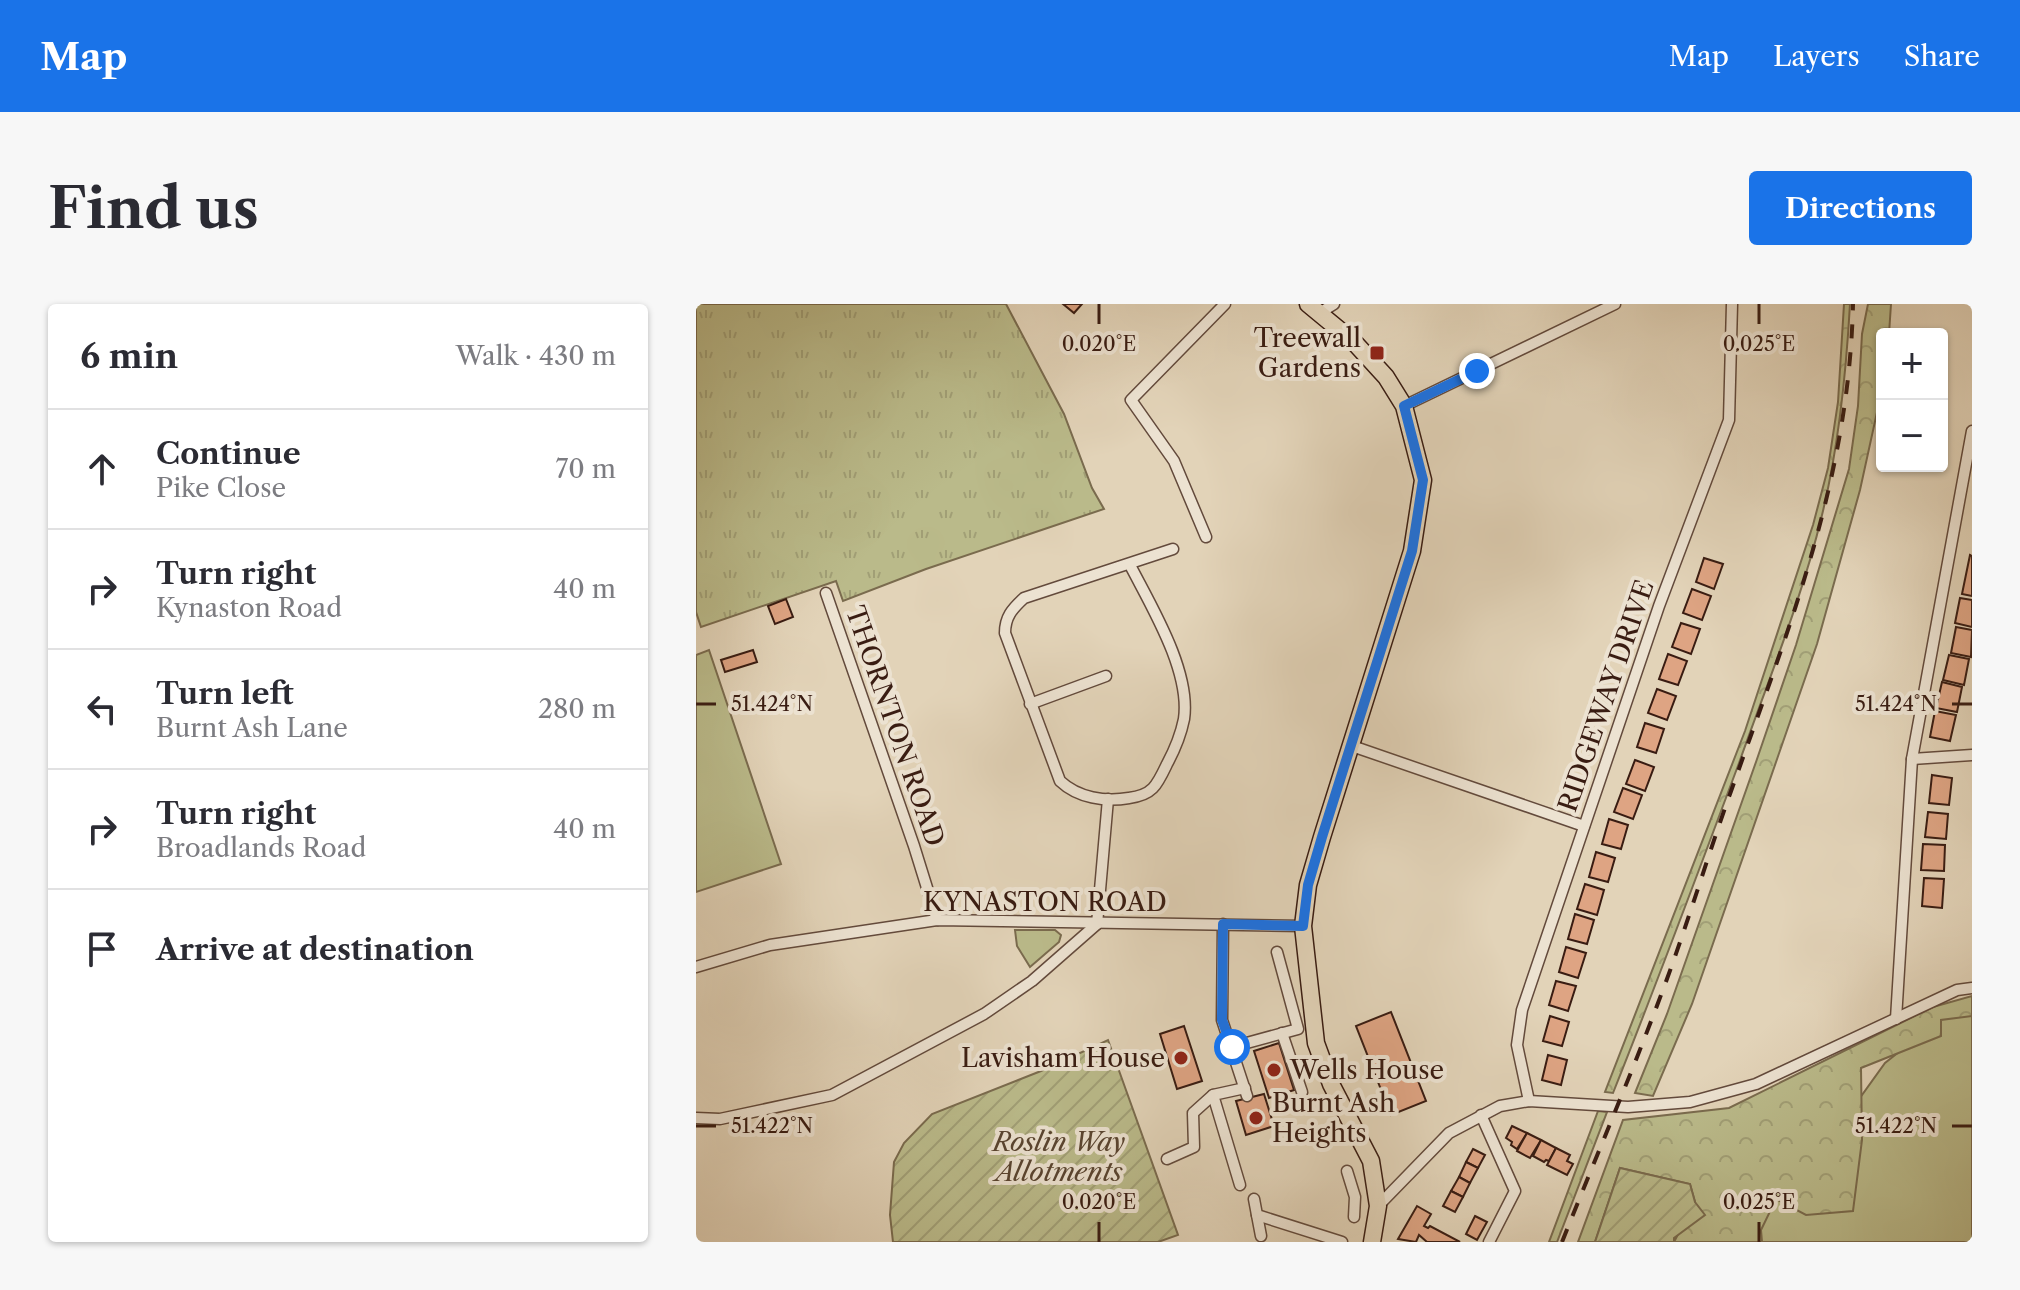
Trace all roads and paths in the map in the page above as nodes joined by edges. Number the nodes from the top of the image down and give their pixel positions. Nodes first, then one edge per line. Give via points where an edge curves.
1 (1225, 304) edge
2 (1334, 304) edge
3 (1615, 304) edge
4 (1732, 304) edge
5 (1313, 309) edge
6 (1404, 406) junction
7 (1972, 431) edge
8 (1206, 537) dead end
9 (1173, 549) dead end
10 (1130, 565) junction
11 (826, 593) dead end
12 (1106, 676) dead end
13 (1030, 704) junction
14 (1352, 746) junction
15 (1972, 755) edge
16 (1912, 759) junction
17 (1108, 799) junction
18 (1584, 826) junction
19 (937, 920) junction
20 (1097, 924) junction
21 (1223, 924) junction
22 (1303, 926) junction
23 (1277, 952) dead end
24 (696, 967) edge
25 (1972, 988) edge
26 (1896, 1019) junction
27 (1282, 1033) junction
28 (1232, 1047) junction
29 (1302, 1092) dead end
30 (1213, 1095) junction
31 (1529, 1101) junction
32 (1481, 1115) junction
33 (696, 1118) edge
34 (1167, 1159) dead end
35 (1347, 1171) dead end
36 (1240, 1185) dead end
37 (1355, 1197) junction
38 (1254, 1199) dead end
39 (1377, 1200) junction
40 (1257, 1215) junction
41 (1354, 1217) dead end
42 (1261, 1236) dead end
43 (1327, 1240) edge
44 (1342, 1242) edge
45 (1372, 1242) edge
46 (1489, 1242) edge

1 - 8 street via 1131,400 1174,461
2 - 5 street
3 - 6 street
4 - 18 street, RIDGEWAY DRIVE via 1729,420
5 - 6 main road via 1372,359
6 - 14 main road via 1422,488 1412,551
7 - 16 street
9 - 10 street
10 - 13 street via 1024,598 1013,608 1005,633
10 - 17 street via 1171,643 1184,718 1172,755 1147,795
11 - 19 street, THORNTON ROAD
12 - 13 street
13 - 17 street via 1060,781 1075,793
14 - 18 street
14 - 22 main road via 1308,885
15 - 16 street
16 - 26 street
17 - 20 street
18 - 31 street, RIDGEWAY DRIVE via 1522,1010 1517,1045
19 - 20 street, KYNASTON ROAD
19 - 24 street, KYNASTON ROAD via 770,945
20 - 21 street, KYNASTON ROAD
20 - 33 street via 1032,981 984,1014 832,1095 720,1119
21 - 22 street, KYNASTON ROAD
21 - 28 street via 1222,1020
22 - 39 main road via 1316,1043 1371,1161
23 - 27 street via 1298,1029
25 - 26 street
26 - 31 street via 1756,1084 1690,1102 1628,1107
27 - 28 street
27 - 29 street
28 - 30 street via 1246,1092
30 - 34 street via 1193,1113 1194,1147
30 - 36 street
31 - 32 street
32 - 39 street via 1449,1133
32 - 46 street via 1515,1191
35 - 37 street
37 - 39 street
37 - 41 street
38 - 40 street
39 - 45 main road
40 - 42 street
40 - 43 street
43 - 44 street

